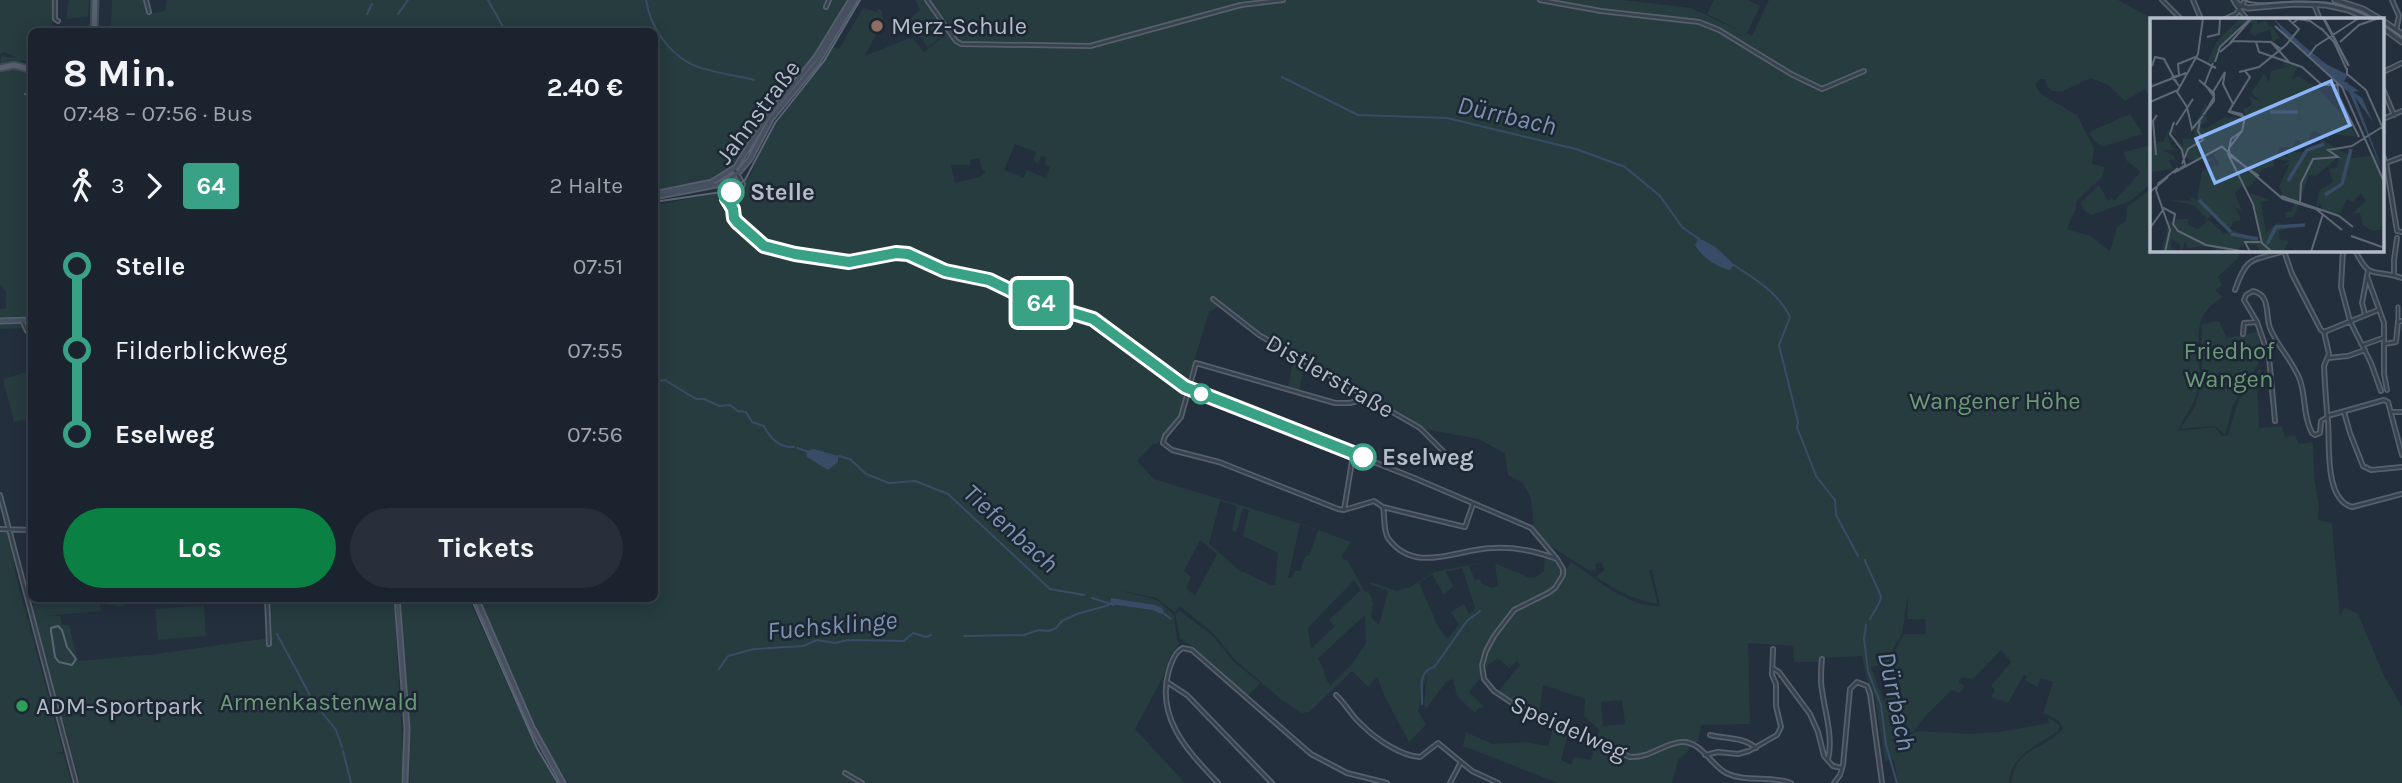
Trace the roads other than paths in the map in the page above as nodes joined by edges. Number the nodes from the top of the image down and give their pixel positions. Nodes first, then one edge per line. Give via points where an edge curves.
1 (55, 0) edge
2 (95, 0) edge
3 (146, 0) edge
4 (829, 0) edge
5 (853, 0) edge
6 (927, 0) edge
7 (1283, 0) edge
8 (1540, 0) edge
9 (2162, 0) edge
10 (2193, 0) edge
11 (2245, 0) edge
12 (2335, 0) edge
13 (2392, 0) edge
14 (1555, 1) edge
15 (2235, 1) edge
16 (2314, 4) junction
17 (826, 7) dead end
18 (2241, 9) junction
19 (149, 12) dead end
20 (2319, 17) dead end
21 (2180, 18) edge
22 (2201, 18) edge
23 (2226, 18) edge
24 (2246, 18) edge
25 (2366, 18) edge
26 (2378, 18) edge
27 (58, 21) dead end
28 (2384, 22) edge
29 (94, 28) edge
30 (2384, 29) edge
31 (2396, 30) junction
32 (2402, 34) edge
33 (2402, 42) edge
34 (2402, 63) edge
35 (0, 68) edge
36 (28, 69) edge
37 (1864, 71) dead end
38 (2384, 72) edge
39 (2384, 92) edge
40 (2402, 111) edge
41 (2393, 115) junction
42 (2384, 119) edge
43 (2402, 156) edge
44 (2385, 163) edge
45 (734, 169) junction
46 (738, 174) junction
47 (658, 194) edge
48 (658, 194) edge
49 (2400, 232) edge
50 (2397, 238) dead end
51 (2255, 252) edge
52 (2280, 252) edge
53 (2285, 252) edge
54 (2343, 252) edge
55 (2356, 252) edge
56 (2257, 257) junction
57 (2368, 271) junction
58 (2395, 275) junction
59 (2367, 276) junction
60 (2402, 278) edge
61 (2235, 290) dead end
62 (1213, 299) dead end
63 (2398, 307) dead end
64 (2378, 310) junction
65 (2365, 314) junction
66 (0, 320) edge
67 (22, 320) junction
68 (28, 320) edge
69 (2350, 321) junction
70 (2400, 321) edge
71 (2258, 322) junction
72 (2270, 328) junction
73 (27, 331) dead end
74 (2261, 332) junction
75 (2324, 332) junction
76 (2244, 334) dead end
77 (2383, 338) junction
78 (2384, 344) junction
79 (2363, 345) junction
80 (2365, 350) junction
81 (2328, 358) junction
82 (1188, 389) junction
83 (2387, 390) dead end
84 (2381, 391) dead end
85 (1368, 398) junction
86 (2344, 412) junction
87 (2392, 412) junction
88 (2402, 412) edge
89 (2326, 417) junction
90 (2275, 421) dead end
91 (1353, 454) junction
92 (1446, 454) dead end
93 (2402, 455) edge
94 (2402, 467) edge
95 (2402, 494) edge
96 (0, 495) edge
97 (1474, 503) junction
98 (1, 506) edge
99 (1383, 507) junction
100 (1344, 510) junction
101 (9, 528) junction
102 (0, 529) edge
103 (28, 530) edge
104 (1548, 547) junction
105 (1543, 554) junction
106 (1557, 559) junction
107 (28, 600) edge
108 (28, 602) edge
109 (267, 602) edge
110 (397, 602) edge
111 (478, 602) edge
112 (269, 644) dead end
113 (1773, 649) dead end
114 (1822, 659) dead end
115 (1774, 669) junction
116 (1167, 681) junction
117 (1336, 695) dead end
118 (1710, 735) dead end
119 (1756, 748) junction
120 (1706, 755) junction
121 (1828, 761) junction
122 (1461, 762) junction
123 (1842, 768) junction
124 (845, 773) dead end
125 (1748, 778) junction
126 (76, 783) edge
127 (405, 783) edge
128 (563, 783) edge
129 (862, 783) edge
130 (1218, 783) edge
131 (1272, 783) edge
132 (1387, 783) edge
133 (1450, 783) edge
134 (1498, 783) edge
135 (1746, 783) edge
136 (1791, 783) edge
137 (1834, 783) edge
138 (1882, 783) edge

1 - 27 street
2 - 29 main road
3 - 19 street
4 - 17 street
5 - 45 main road, Jahnstraße
5 - 46 main road, Jahnstraße via 817,63 771,119
6 - 7 street via 961,44 1083,47 1241,5
8 - 14 street
9 - 21 street
10 - 22 street
11 - 18 street
12 - 26 street
13 - 31 street via 2399,16
14 - 37 street via 1699,22 1822,89
15 - 18 street
16 - 18 street
16 - 20 street
16 - 25 street
18 - 23 street
18 - 24 street
28 - 31 street
30 - 33 street
31 - 32 street
34 - 38 street
35 - 36 main road
39 - 41 street
40 - 41 street
41 - 42 street
43 - 44 street
44 - 49 street
45 - 46 street
45 - 47 main road, Jahnstraße via 712,182
46 - 48 main road, Jahnstraße via 716,186
46 - 82 street via 743,184 733,213 756,241 795,254 849,262 908,254 945,271 977,276 1030,300 1087,316
50 - 58 street
51 - 56 street
52 - 56 street
53 - 75 street via 2296,283
54 - 69 street via 2341,287
55 - 57 street
56 - 61 street via 2243,268
57 - 58 street
57 - 59 street
58 - 60 street
59 - 64 street
59 - 65 street via 2362,303
62 - 85 street, Distlerstraße via 1259,335
63 - 70 street
64 - 65 street
64 - 77 street via 2384,323
65 - 69 street
66 - 67 main road
67 - 68 main road
67 - 73 street
69 - 75 street
69 - 79 street
70 - 78 street via 2396,342
71 - 72 street via 2244,300 2253,291 2266,301
71 - 74 street
71 - 76 street via 2244,323
72 - 74 street
72 - 89 street via 2300,379 2312,433 2320,433
74 - 90 street via 2270,363
75 - 81 street
77 - 78 street
77 - 79 street
78 - 83 street
79 - 80 street
80 - 81 street
80 - 84 street
81 - 89 street via 2324,366
82 - 85 street via 1196,363 1335,403
82 - 91 street
82 - 100 street via 1179,421 1163,440 1165,446
85 - 92 street, Distlerstraße via 1420,428
86 - 87 street via 2384,401
86 - 89 street
86 - 94 street via 2363,466 2371,470
87 - 88 street
87 - 93 street
89 - 95 street via 2333,485 2343,502 2348,507
91 - 97 street
91 - 100 street
96 - 98 street
97 - 99 street via 1465,527
97 - 104 street via 1531,528
98 - 101 street
99 - 100 street via 1370,501
99 - 105 street via 1387,536 1416,557 1429,560 1495,548
101 - 102 street
101 - 103 street
101 - 107 street
104 - 105 street
104 - 106 street
105 - 106 street
106 - 120 street, Speidelweg via 1563,575 1555,588 1518,606 1494,636 1482,665 1487,684 1512,704 1630,757 1647,756 1683,742
108 - 126 street
109 - 112 street
110 - 127 main road via 407,728
111 - 128 main road via 532,727
113 - 115 street
114 - 121 street
115 - 119 street via 1781,727
115 - 121 street via 1810,714
116 - 130 street via 1174,731
116 - 131 street via 1187,695
116 - 132 street via 1174,657 1183,648 1192,650 1311,754 1347,773
117 - 122 street via 1361,725 1393,747 1420,757 1438,743
118 - 119 street via 1743,740
119 - 120 street
120 - 125 street, Speidelweg via 1725,772
121 - 123 street
122 - 133 street
122 - 134 street
123 - 137 street
123 - 138 street via 1850,689 1862,682 1873,706
124 - 129 street
125 - 135 street
125 - 136 street, Speidelweg

